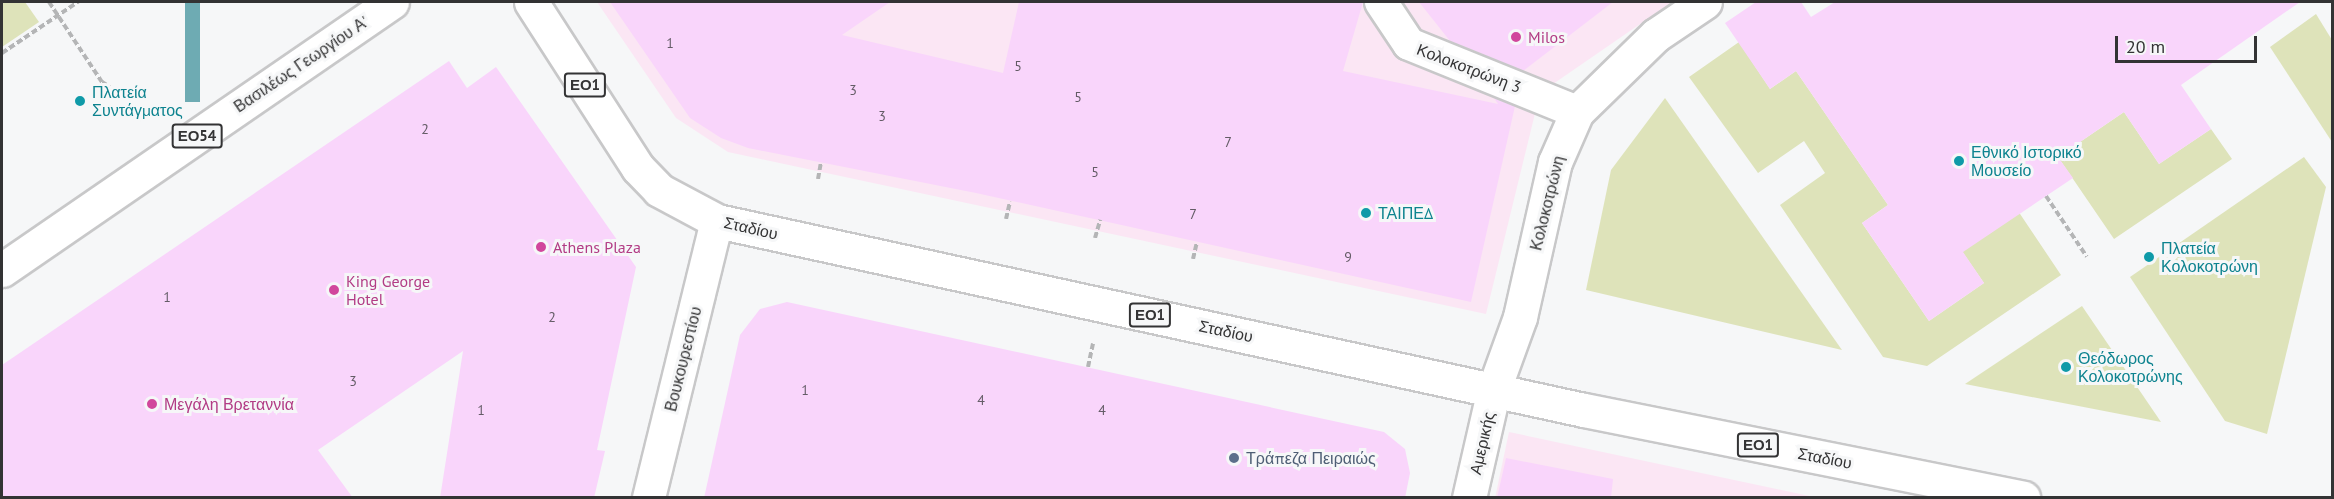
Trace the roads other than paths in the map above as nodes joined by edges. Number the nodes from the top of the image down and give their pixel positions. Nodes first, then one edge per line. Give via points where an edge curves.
1 (392, 2) edge
2 (531, 2) edge
3 (1381, 2) edge
4 (1705, 2) edge
5 (1577, 112) junction
6 (717, 221) junction
7 (2, 270) edge
8 (1494, 389) junction
9 (649, 498) edge
10 (1469, 498) edge
11 (2023, 498) edge

1 - 7 main road, Βασιλέως Γεωργίου Α' / ΕΟ54
2 - 6 main road, Σταδίου / ΕΟ1 via 638,168 658,190
3 - 5 street, Κολοκοτρώνη 3 via 1409,44
4 - 5 main road, Κολοκοτρώνη via 1656,36
5 - 8 main road, Κολοκοτρώνη via 1555,162 1520,317
6 - 8 main road, Σταδίου / ΕΟ1
6 - 9 street, Βουκουρεστίου
8 - 10 main road, Αμερικής
8 - 11 main road, Σταδίου / ΕΟ1

